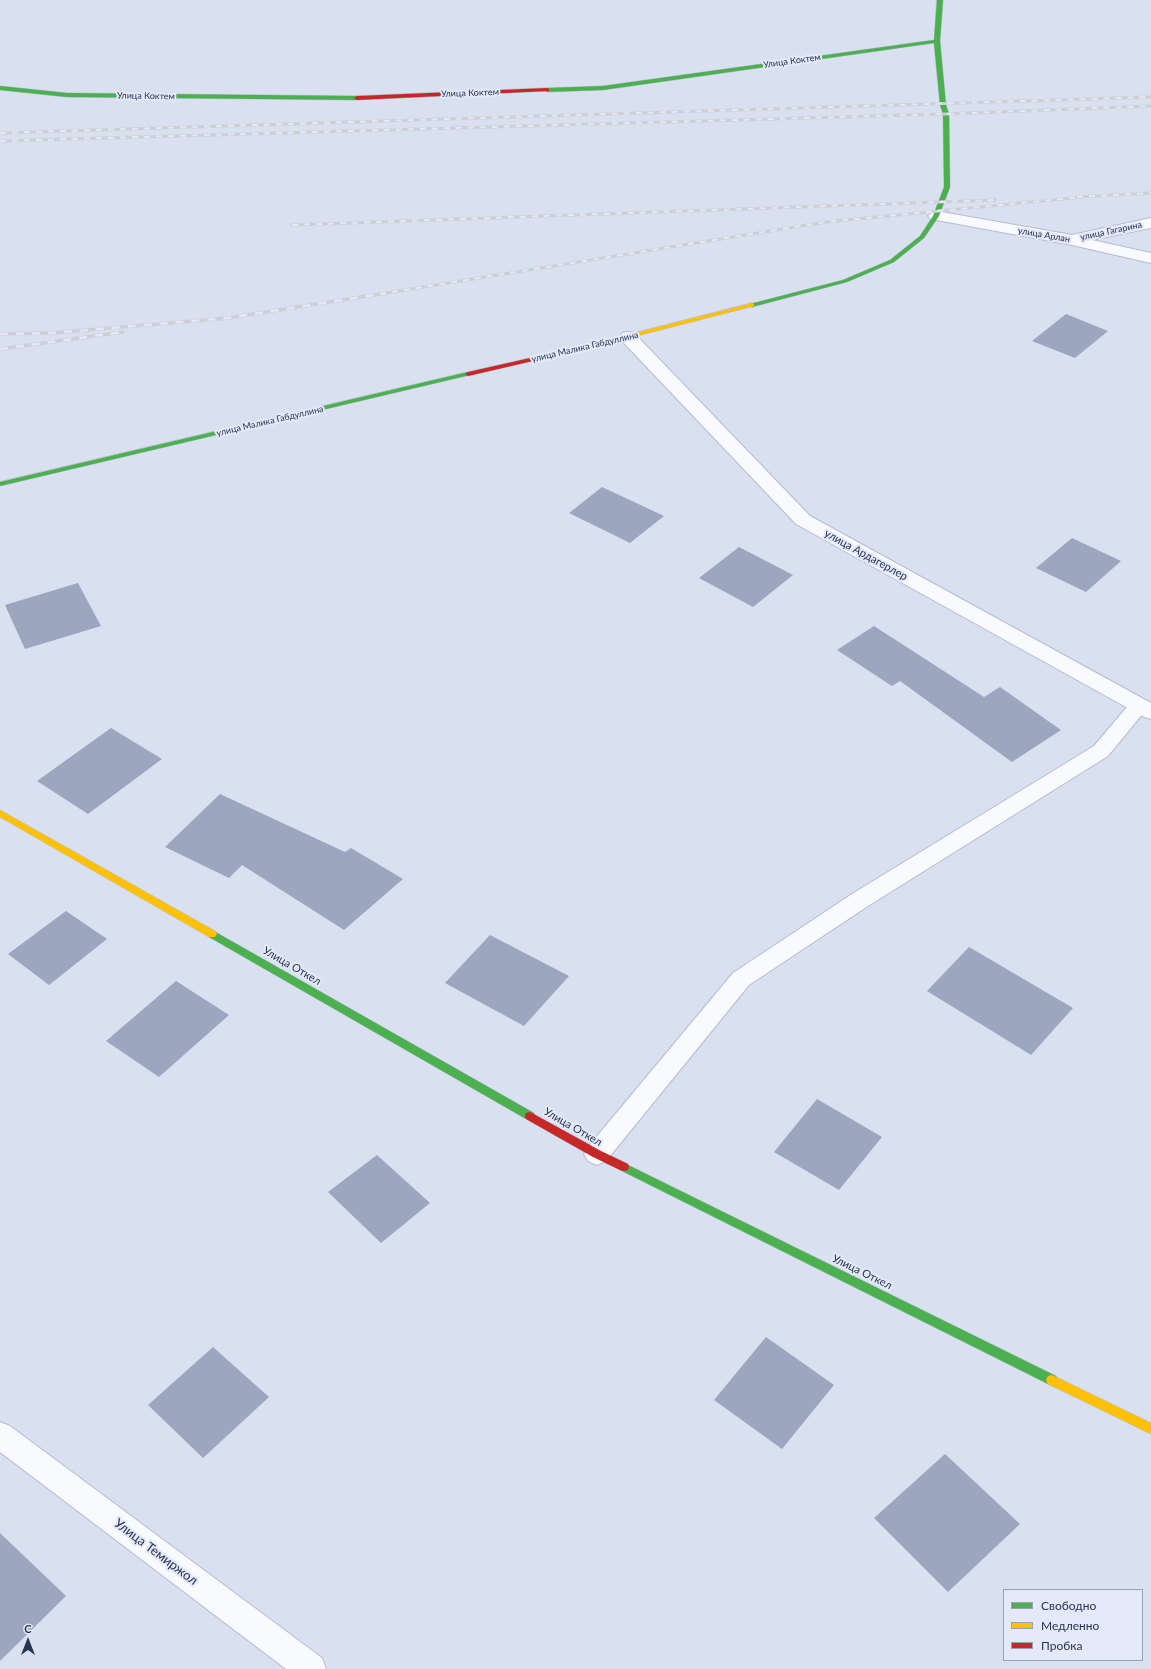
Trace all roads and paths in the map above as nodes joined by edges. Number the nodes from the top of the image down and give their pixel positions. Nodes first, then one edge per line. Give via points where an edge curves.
1 (940, 0) edge
2 (937, 41) junction
3 (0, 88) edge
4 (936, 216) junction
5 (1151, 223) edge
6 (1072, 240) junction
7 (1151, 258) edge
8 (1151, 272) edge
9 (628, 337) junction
10 (0, 484) edge
11 (1145, 709) edge
12 (0, 813) edge
13 (597, 1154) junction
14 (1151, 1429) edge
15 (0, 1435) edge
16 (311, 1669) edge

1 - 2 street, улица Малика Габдуллина
2 - 3 street, Улица Коктем via 603,88 334,99 67,96
2 - 4 street, улица Малика Габдуллина via 946,114 947,187
4 - 6 street, улица Арлан
4 - 9 street, улица Малика Габдуллина via 922,237 892,261 845,281
5 - 6 street, улица Гагарина
6 - 7 street, улица Арлан
6 - 8 street
9 - 10 street, улица Малика Габдуллина
9 - 11 street, улица Ардагерлер via 804,520
11 - 13 street via 1100,751 867,896 741,980
12 - 13 street, Улица Откел
13 - 14 street, Улица Откел
15 - 16 street, Улица Темиржол

